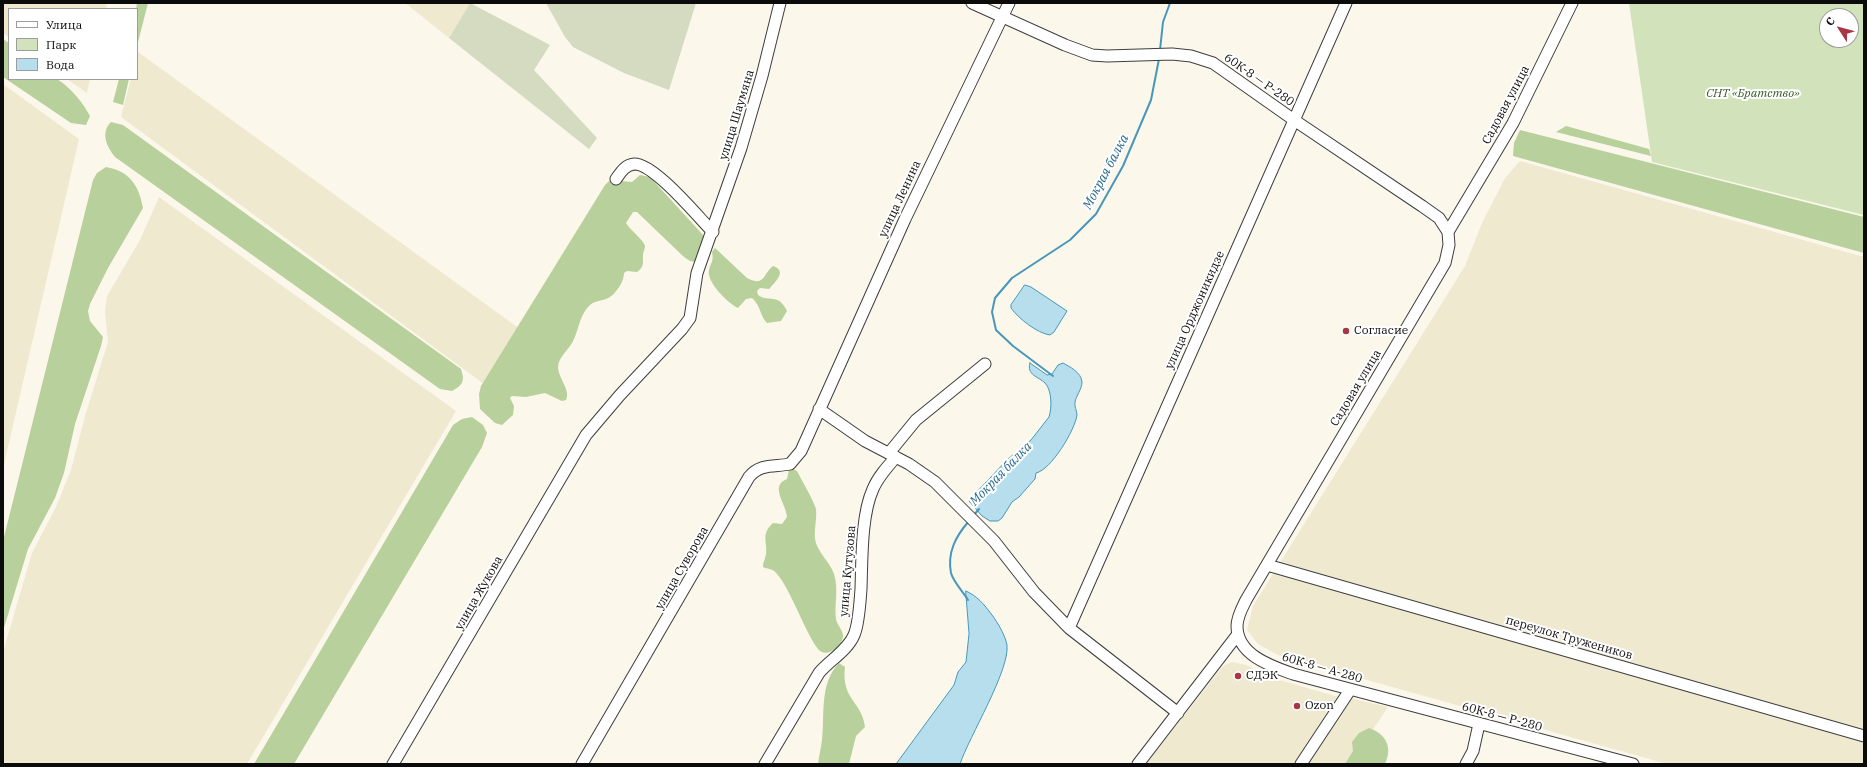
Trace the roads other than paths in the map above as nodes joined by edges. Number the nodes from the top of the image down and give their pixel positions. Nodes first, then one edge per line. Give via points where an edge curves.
1 (780, 3) edge
2 (972, 3) edge
3 (1009, 3) edge
4 (1346, 3) edge
5 (1572, 3) edge
6 (1003, 16) junction
7 (1294, 120) junction
8 (616, 179) dead end
9 (712, 232) junction
10 (1448, 232) junction
11 (986, 364) dead end
12 (820, 409) junction
13 (586, 435) joint
14 (892, 455) junction
15 (1267, 565) junction
16 (1069, 628) junction
17 (1238, 634) junction
18 (1350, 690) junction
19 (1364, 694) joint
20 (1178, 713) junction
21 (1478, 724) junction
22 (1864, 736) edge
23 (394, 764) edge
24 (582, 764) edge
25 (765, 764) edge
26 (1138, 764) edge
27 (1301, 764) edge
28 (1466, 764) edge
29 (1633, 764) edge

1 - 9 street, улица Шаумяна via 741,148
2 - 6 street, 60К-8 — Р-280
3 - 6 street, улица Ленина
4 - 7 street, улица Орджоникидзе
5 - 10 street, Садовая улица via 1513,123
6 - 7 street, 60К-8 — Р-280 via 1066,46 1092,54 1172,54 1191,56 1213,63
6 - 12 street, улица Ленина via 905,219
7 - 10 street, 60К-8 — Р-280 via 1439,218
7 - 16 street, улица Орджоникидзе
8 - 9 street via 624,168 635,164 647,167 658,175
9 - 13 street, улица Шаумяна via 697,273 690,318
10 - 15 street, Садовая улица via 1449,245 1445,263
11 - 14 street, улица Кутузова via 916,420
12 - 14 street via 865,441
12 - 24 street, улица Суворова via 796,459 790,464 760,468 749,477
13 - 23 street, улица Жукова
14 - 16 street via 923,473 948,493 994,541 1034,592
14 - 25 street, улица Кутузова via 876,482 870,499 864,528 860,599 854,635 819,673
15 - 17 street, Садовая улица via 1240,613
15 - 22 street, переулок Тружеников
16 - 20 street
17 - 18 street, 60К-8 — А-280 via 1249,651 1271,666
17 - 20 street
18 - 19 street, 60К-8 — А-280
18 - 27 street
19 - 21 street, 60К-8 — Р-280
20 - 26 street
21 - 28 street via 1473,751
21 - 29 street, 60К-8 — Р-280

